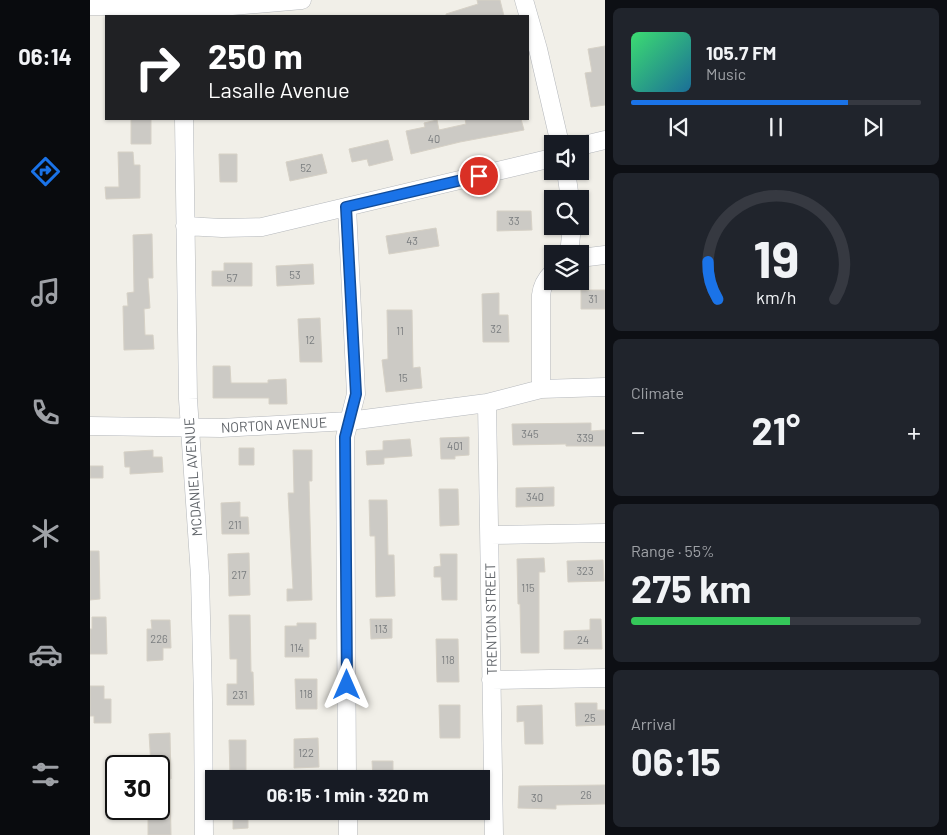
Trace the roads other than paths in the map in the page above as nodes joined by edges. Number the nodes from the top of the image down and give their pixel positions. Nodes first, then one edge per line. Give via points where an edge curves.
1 (302, 0) edge
2 (524, 0) edge
3 (90, 6) edge
4 (182, 7) edge
5 (528, 15) edge
6 (529, 18) edge
7 (184, 120) edge
8 (558, 135) edge
9 (604, 140) edge
10 (589, 144) edge
11 (544, 160) edge
12 (346, 207) junction
13 (185, 226) junction
14 (604, 256) edge
15 (589, 257) edge
16 (544, 284) edge
17 (604, 387) edge
18 (541, 389) junction
19 (487, 403) junction
20 (349, 421) junction
21 (90, 426) edge
22 (189, 428) junction
23 (604, 533) edge
24 (490, 535) junction
25 (604, 678) edge
26 (491, 680) junction
27 (348, 770) edge
28 (348, 820) edge
29 (204, 835) edge
30 (348, 835) edge
31 (494, 835) edge

1 - 4 street
2 - 5 street
3 - 4 street
6 - 8 street
7 - 13 street, MCDANIEL AVENUE
9 - 10 street
11 - 12 street
12 - 13 street via 262,227
12 - 20 street via 356,394
13 - 22 street, MCDANIEL AVENUE
14 - 15 street
16 - 18 street via 541,295
17 - 18 street, NORTON AVENUE
18 - 19 street, NORTON AVENUE
19 - 20 street, NORTON AVENUE
19 - 24 street, TRENTON STREET
20 - 22 street, NORTON AVENUE
20 - 27 street via 345,437
21 - 22 street, NORTON AVENUE
22 - 29 street, MCDANIEL AVENUE via 200,576
23 - 24 street
24 - 26 street, TRENTON STREET
25 - 26 street
26 - 31 street, TRENTON STREET
28 - 30 street

